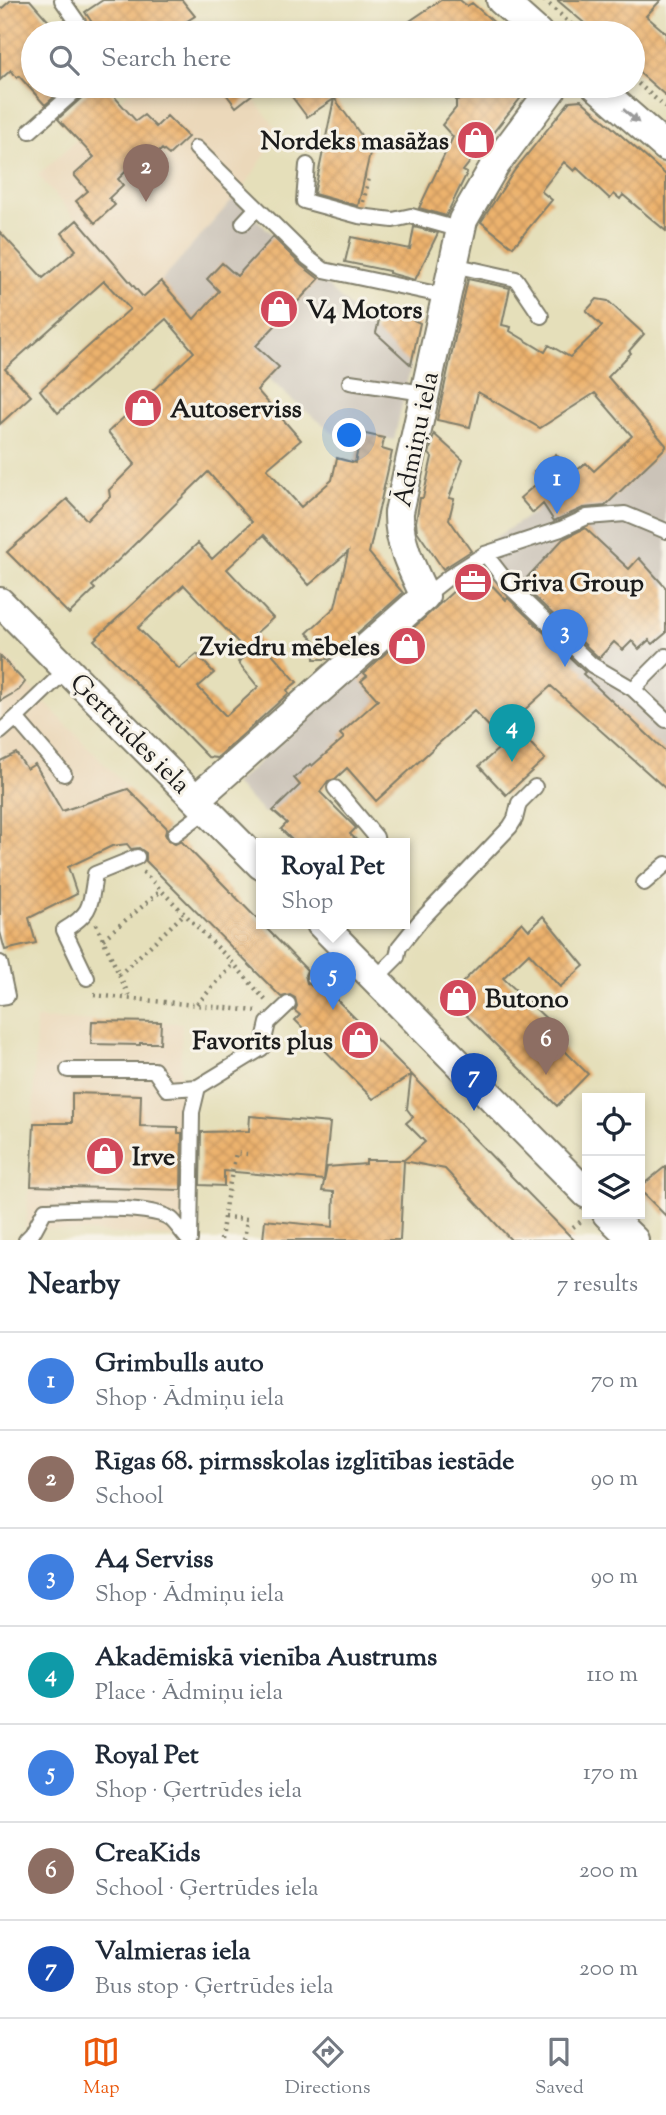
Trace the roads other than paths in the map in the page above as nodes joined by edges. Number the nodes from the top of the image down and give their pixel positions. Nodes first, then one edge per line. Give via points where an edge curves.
1 (62, 0) edge
2 (501, 0) edge
3 (77, 21) edge
4 (525, 21) edge
5 (67, 98) edge
6 (545, 98) edge
7 (610, 98) edge
8 (30, 131) dead end
9 (666, 147) edge
10 (196, 148) dead end
11 (307, 164) dead end
12 (257, 208) junction
13 (243, 223) dead end
14 (461, 230) junction
15 (453, 265) junction
16 (446, 296) junction
17 (541, 316) dead end
18 (350, 382) dead end
19 (424, 393) junction
20 (666, 531) edge
21 (485, 554) junction
22 (425, 596) junction
23 (0, 602) edge
24 (666, 656) edge
25 (67, 668) junction
26 (633, 689) junction
27 (16, 718) junction
28 (666, 720) edge
29 (0, 732) edge
30 (64, 774) dead end
31 (535, 787) dead end
32 (335, 788) dead end
33 (201, 804) junction
34 (174, 834) dead end
35 (376, 838) edge
36 (133, 858) road end
37 (256, 860) edge
38 (666, 864) edge
39 (644, 883) dead end
40 (326, 929) edge
41 (344, 947) junction
42 (0, 963) edge
43 (314, 977) dead end
44 (87, 978) dead end
45 (376, 978) junction
46 (0, 997) edge
47 (281, 1010) road end
48 (68, 1070) dead end
49 (198, 1087) junction
50 (582, 1189) edge
51 (606, 1219) edge
52 (611, 1219) edge
53 (26, 1240) edge
54 (189, 1240) edge
55 (610, 1240) edge
56 (634, 1240) edge

1 - 3 lane
2 - 4 street
5 - 8 lane
6 - 14 street, Ādmiņu iela via 495,164
7 -> 9 street
10 - 12 lane
11 - 14 lane via 304,201 359,216 393,220 411,216
12 - 13 lane
12 - 16 lane via 324,270
14 - 15 street, Ādmiņu iela
15 - 16 street, Ādmiņu iela
15 - 17 lane via 516,279
16 - 19 street, Ādmiņu iela
18 - 19 lane
19 - 22 street, Ādmiņu iela via 398,528
20 - 21 lane via 625,514 587,517
21 - 22 lane
21 - 26 lane via 513,590 592,666
22 - 33 street
23 - 25 street, Ģertrūdes iela
24 - 26 lane
25 - 27 lane
25 - 33 street, Ģertrūdes iela
26 - 28 lane
27 - 29 lane
27 - 30 lane
31 - 45 lane via 520,803 510,827 420,921 399,947 397,957
32 - 35 lane
33 - 34 lane via 185,828
33 - 37 street, Ģertrūdes iela
36 - 44 lane via 95,874 89,909 64,930
38 - 39 lane
40 - 41 street
41 - 43 lane
41 - 45 street
42 - 46 lane via 7,996
45 - 50 street
47 - 49 lane via 268,1023 262,1048
48 - 49 lane via 154,1070 167,1089
49 - 54 lane via 192,1112
51 - 55 street
52 - 56 street
53 - 54 lane via 46,1210 84,1208 150,1211 170,1218

